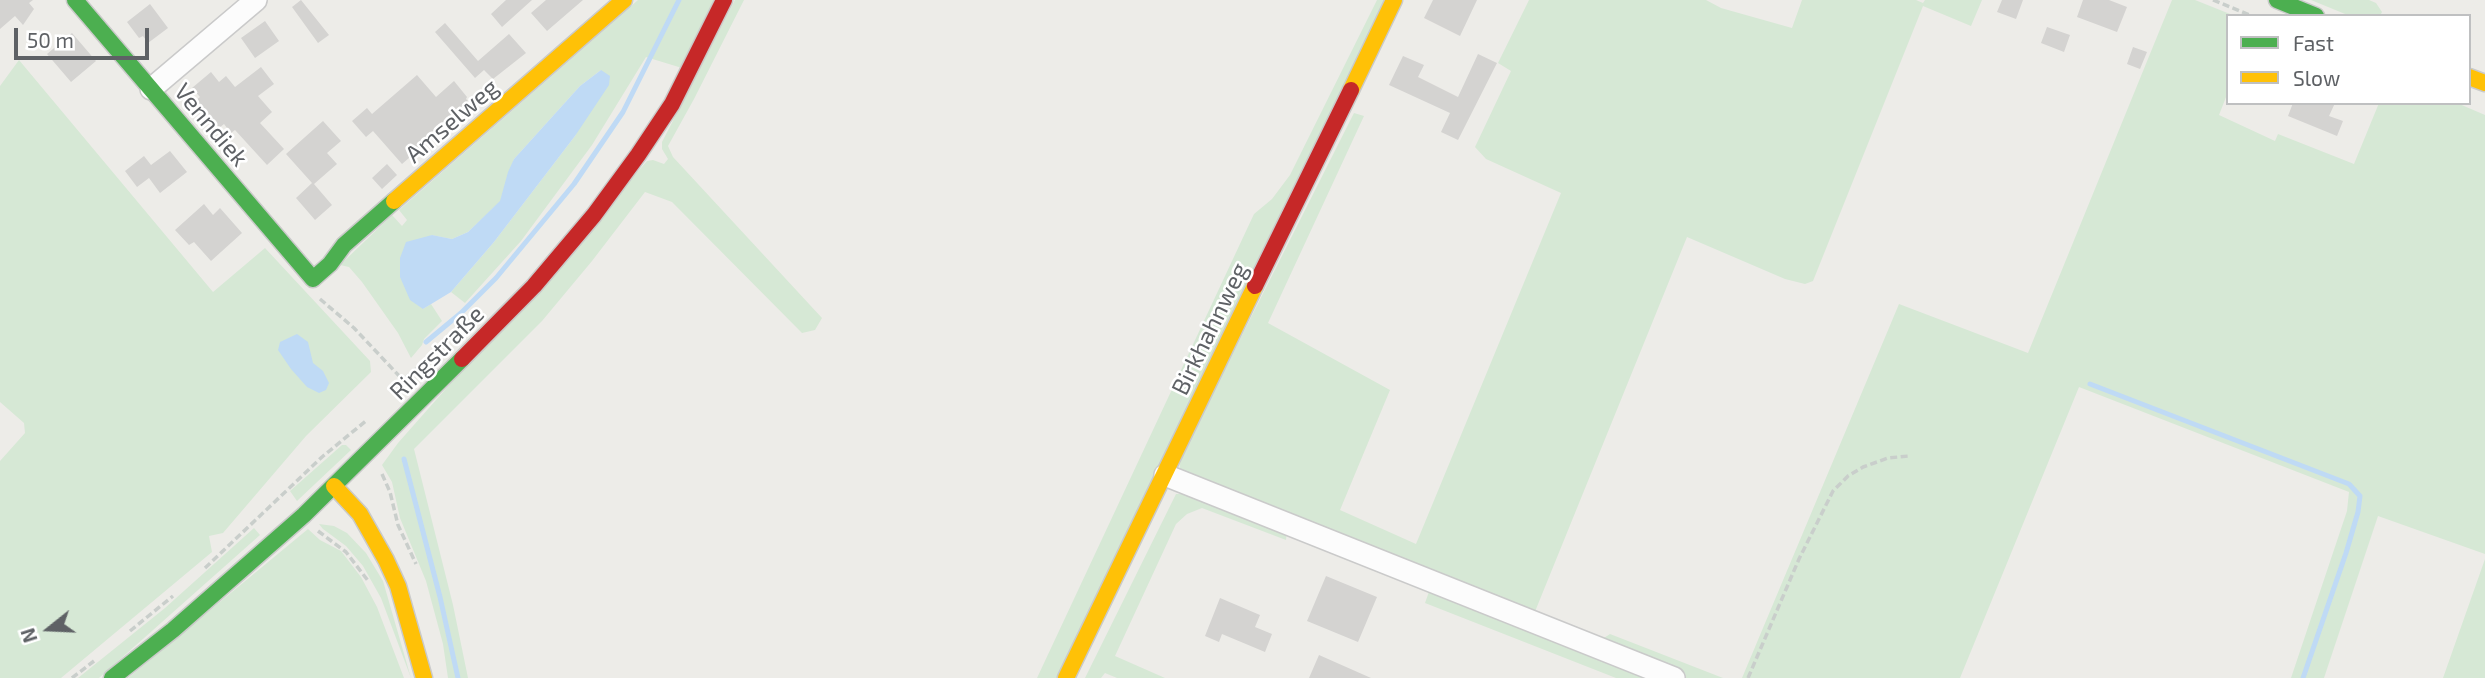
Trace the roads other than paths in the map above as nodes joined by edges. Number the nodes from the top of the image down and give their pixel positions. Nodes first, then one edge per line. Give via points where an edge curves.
1 (75, 0) edge
2 (256, 0) edge
3 (624, 0) edge
4 (724, 0) edge
5 (1394, 0) edge
6 (2277, 0) edge
7 (2311, 14) edge
8 (151, 89) junction
9 (313, 279) joint
10 (1165, 475) junction
11 (334, 486) junction
12 (112, 678) edge
13 (424, 678) edge
14 (1066, 678) edge
15 (1674, 678) edge

1 - 8 street, Venndiek
2 - 8 street
3 - 9 street, Amselweg via 344,246
4 - 11 street, Ringstraße via 672,104 594,215 534,286
5 - 10 street, Birkhahnweg
6 - 7 street
8 - 9 street, Venndiek
10 - 14 street, Birkhahnweg
10 - 15 street
11 - 12 street, Ringstraße
11 - 13 street via 360,514 386,560

